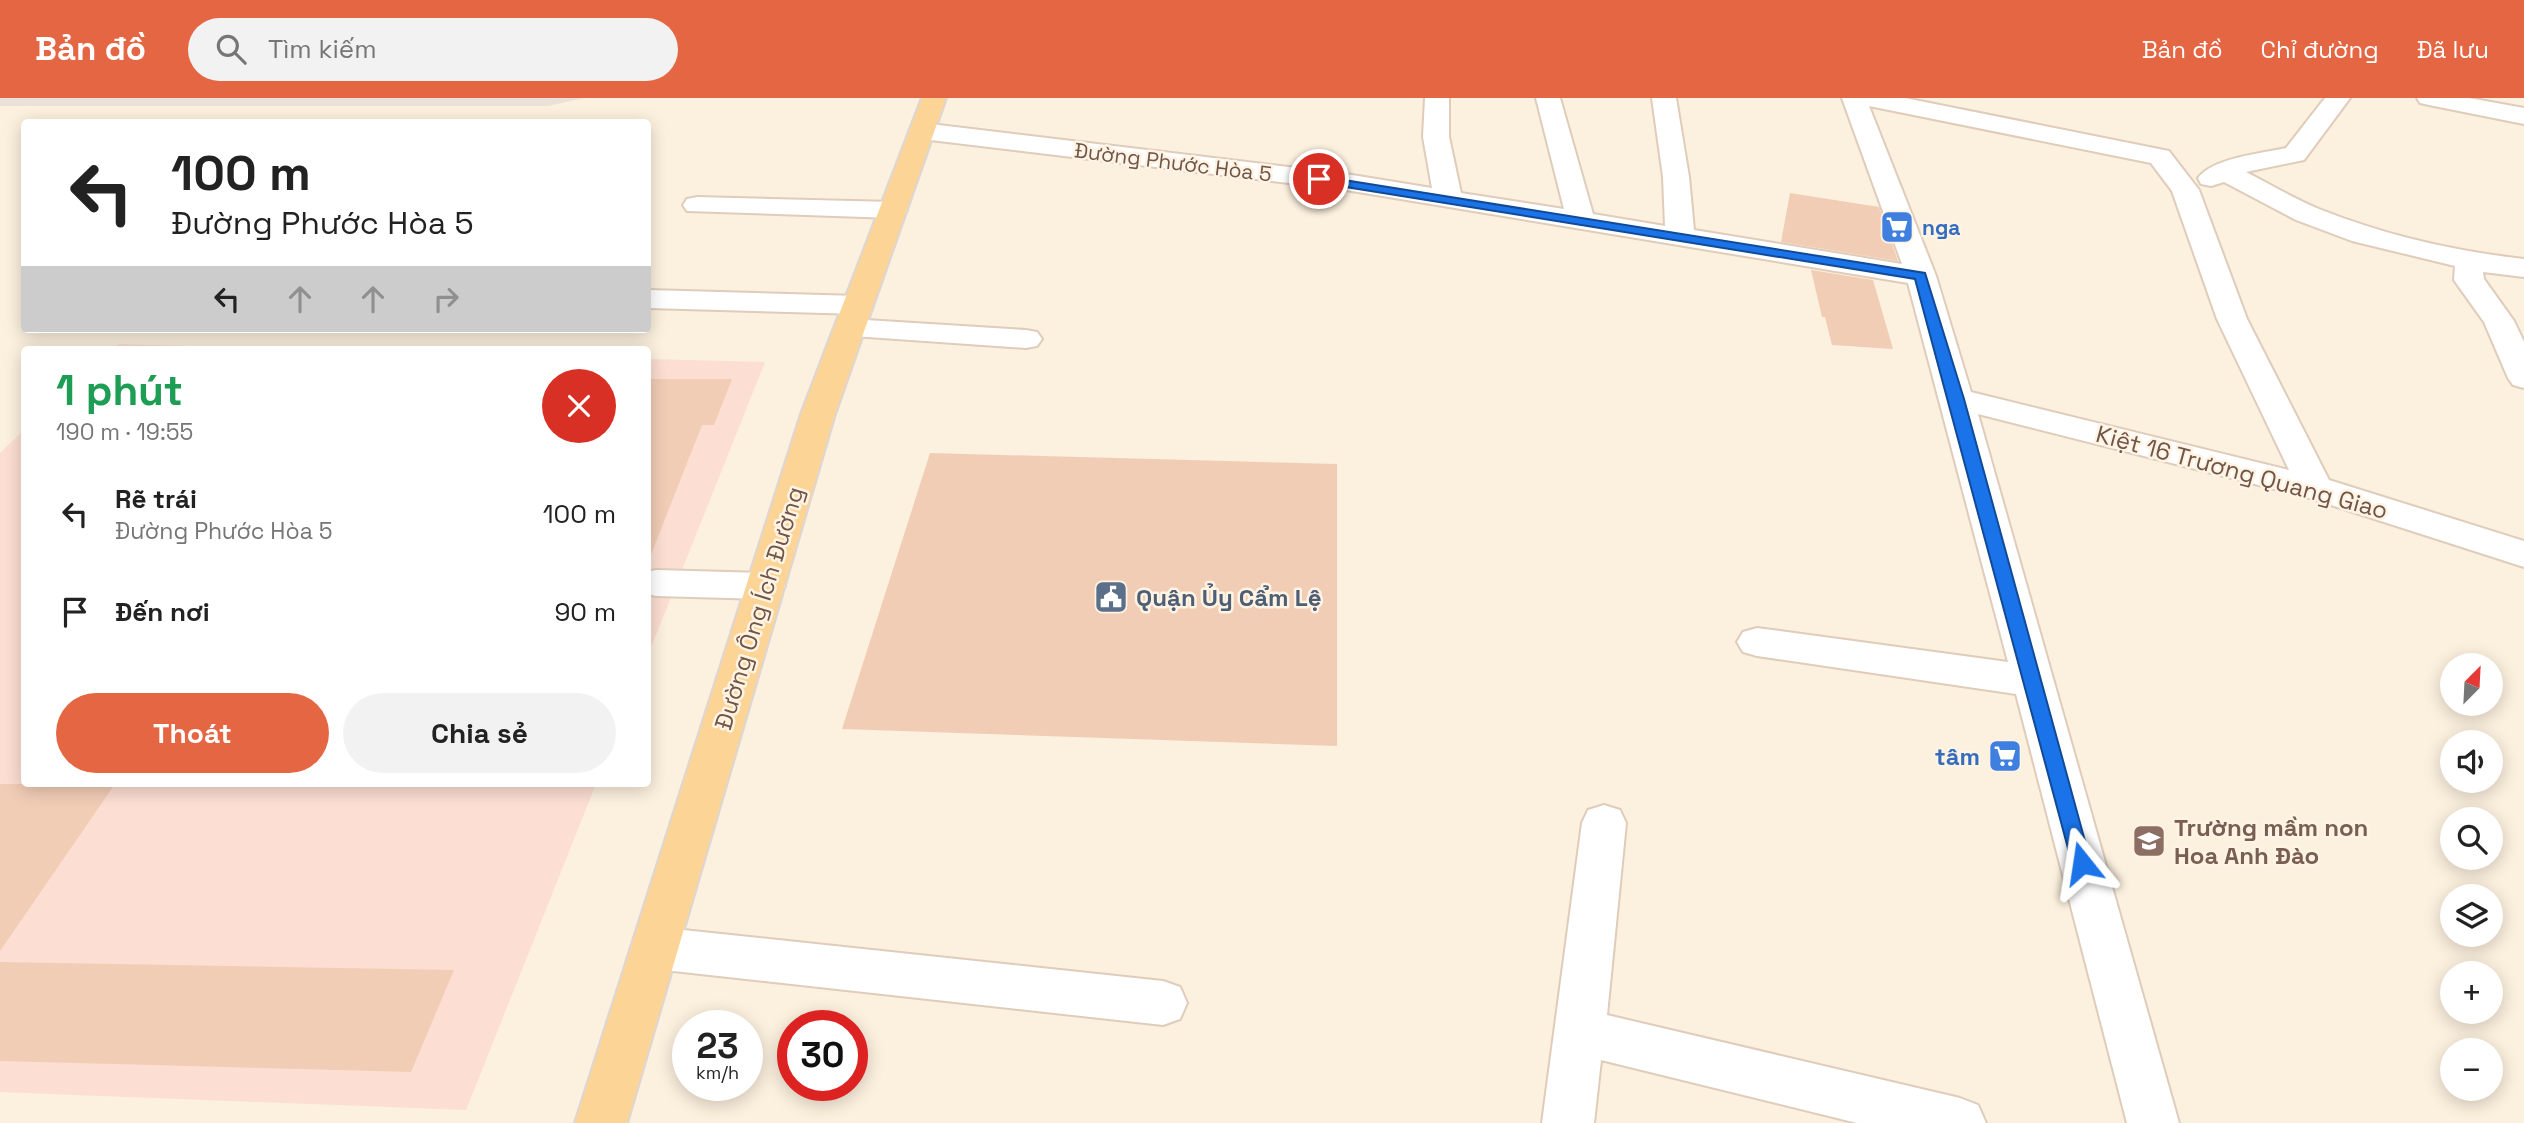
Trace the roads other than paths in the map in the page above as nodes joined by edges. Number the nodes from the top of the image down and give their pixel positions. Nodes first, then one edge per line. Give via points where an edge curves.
1 (1437, 98) edge
2 (1548, 98) edge
3 (1664, 98) edge
4 (1854, 98) edge
5 (1868, 98) edge
6 (2338, 98) edge
7 (2429, 98) edge
8 (928, 115) edge
9 (2521, 120) edge
10 (2225, 172) junction
11 (2185, 190) junction
12 (1449, 199) junction
13 (697, 205) dead end
14 (893, 210) junction
15 (1581, 220) junction
16 (1680, 236) junction
17 (2476, 262) junction
18 (2524, 268) edge
19 (1921, 276) junction
20 (651, 299) edge
21 (854, 317) junction
22 (1026, 339) dead end
23 (2524, 378) edge
24 (1957, 399) junction
25 (2315, 488) junction
26 (2524, 554) edge
27 (656, 583) dead end
28 (766, 586) junction
29 (1757, 642) dead end
30 (2032, 681) junction
31 (1604, 823) dead end
32 (655, 948) junction
33 (1163, 1003) dead end
34 (1580, 1032) junction
35 (601, 1123) edge
36 (1568, 1123) edge
37 (1960, 1123) edge
38 (2153, 1123) edge

1 - 12 street via 1437,159
2 - 15 street
3 - 16 street
4 - 19 street
5 - 11 street via 2160,157
6 - 10 street via 2295,154
7 - 9 street
8 - 12 street, Đường Phước Hòa 5
8 - 14 main road, Đường Ông Ích Đường
10 - 11 street
10 - 17 street via 2306,214 2362,235
11 - 25 street via 2232,319
12 - 15 street, Đường Phước Hòa 5
13 - 14 street
14 - 21 main road, Đường Ông Ích Đường
15 - 16 street, Đường Phước Hòa 5
16 - 19 street, Đường Phước Hòa 5
17 - 18 street
17 - 23 street via 2468,268 2469,280 2499,321
19 - 24 street
20 - 21 street
21 - 22 street
21 - 28 main road, Đường Ông Ích Đường via 818,414
24 - 25 street, Kiệt 16 Trương Quang Giao
24 - 30 street
25 - 26 street, Kiệt 16 Trương Quang Giao
27 - 28 street
28 - 32 main road, Đường Ông Ích Đường
29 - 30 street
30 - 38 street
31 - 34 street
32 - 33 street
32 - 35 main road, Đường Ông Ích Đường
34 - 36 street
34 - 37 street

